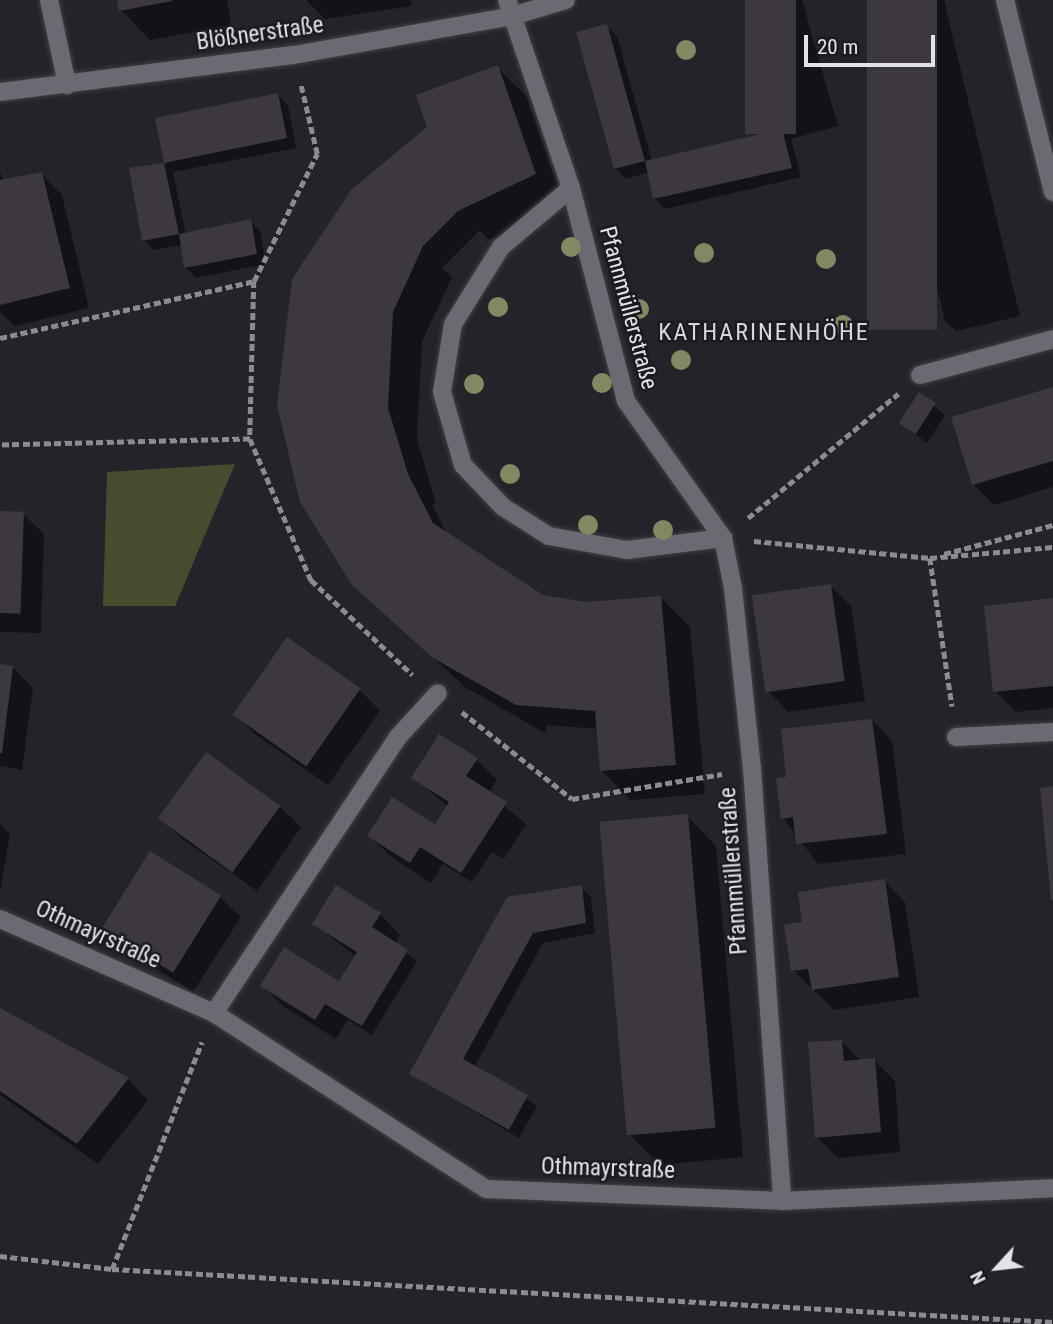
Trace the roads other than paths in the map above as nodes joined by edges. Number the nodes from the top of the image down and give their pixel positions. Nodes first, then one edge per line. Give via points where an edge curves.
1 (50, 0) edge
2 (566, 0) edge
3 (1005, 0) edge
4 (509, 8) edge
5 (67, 85) junction
6 (0, 92) edge
7 (571, 188) junction
8 (1053, 192) edge
9 (1053, 338) edge
10 (920, 375) road end
11 (723, 538) junction
12 (438, 693) dead end
13 (1053, 732) edge
14 (957, 737) road end
15 (0, 919) edge
16 (214, 1013) junction
17 (1053, 1188) edge
18 (782, 1201) junction

1 - 5 street
2 - 4 street, Blößnerstraße
3 - 8 street
4 - 5 street, Blößnerstraße via 294,55
4 - 7 street, Pfannmüllerstraße
5 - 6 street, Blößnerstraße
7 - 11 street, Pfannmüllerstraße via 626,401
7 - 11 street via 501,247 453,324 442,392 463,466 503,507 549,536 626,550
9 - 10 street
11 - 18 street, Pfannmüllerstraße via 733,588 752,768
12 - 16 street via 398,737
13 - 14 street
15 - 16 street, Othmayrstraße
16 - 18 street, Othmayrstraße via 486,1189
17 - 18 street, Othmayrstraße

